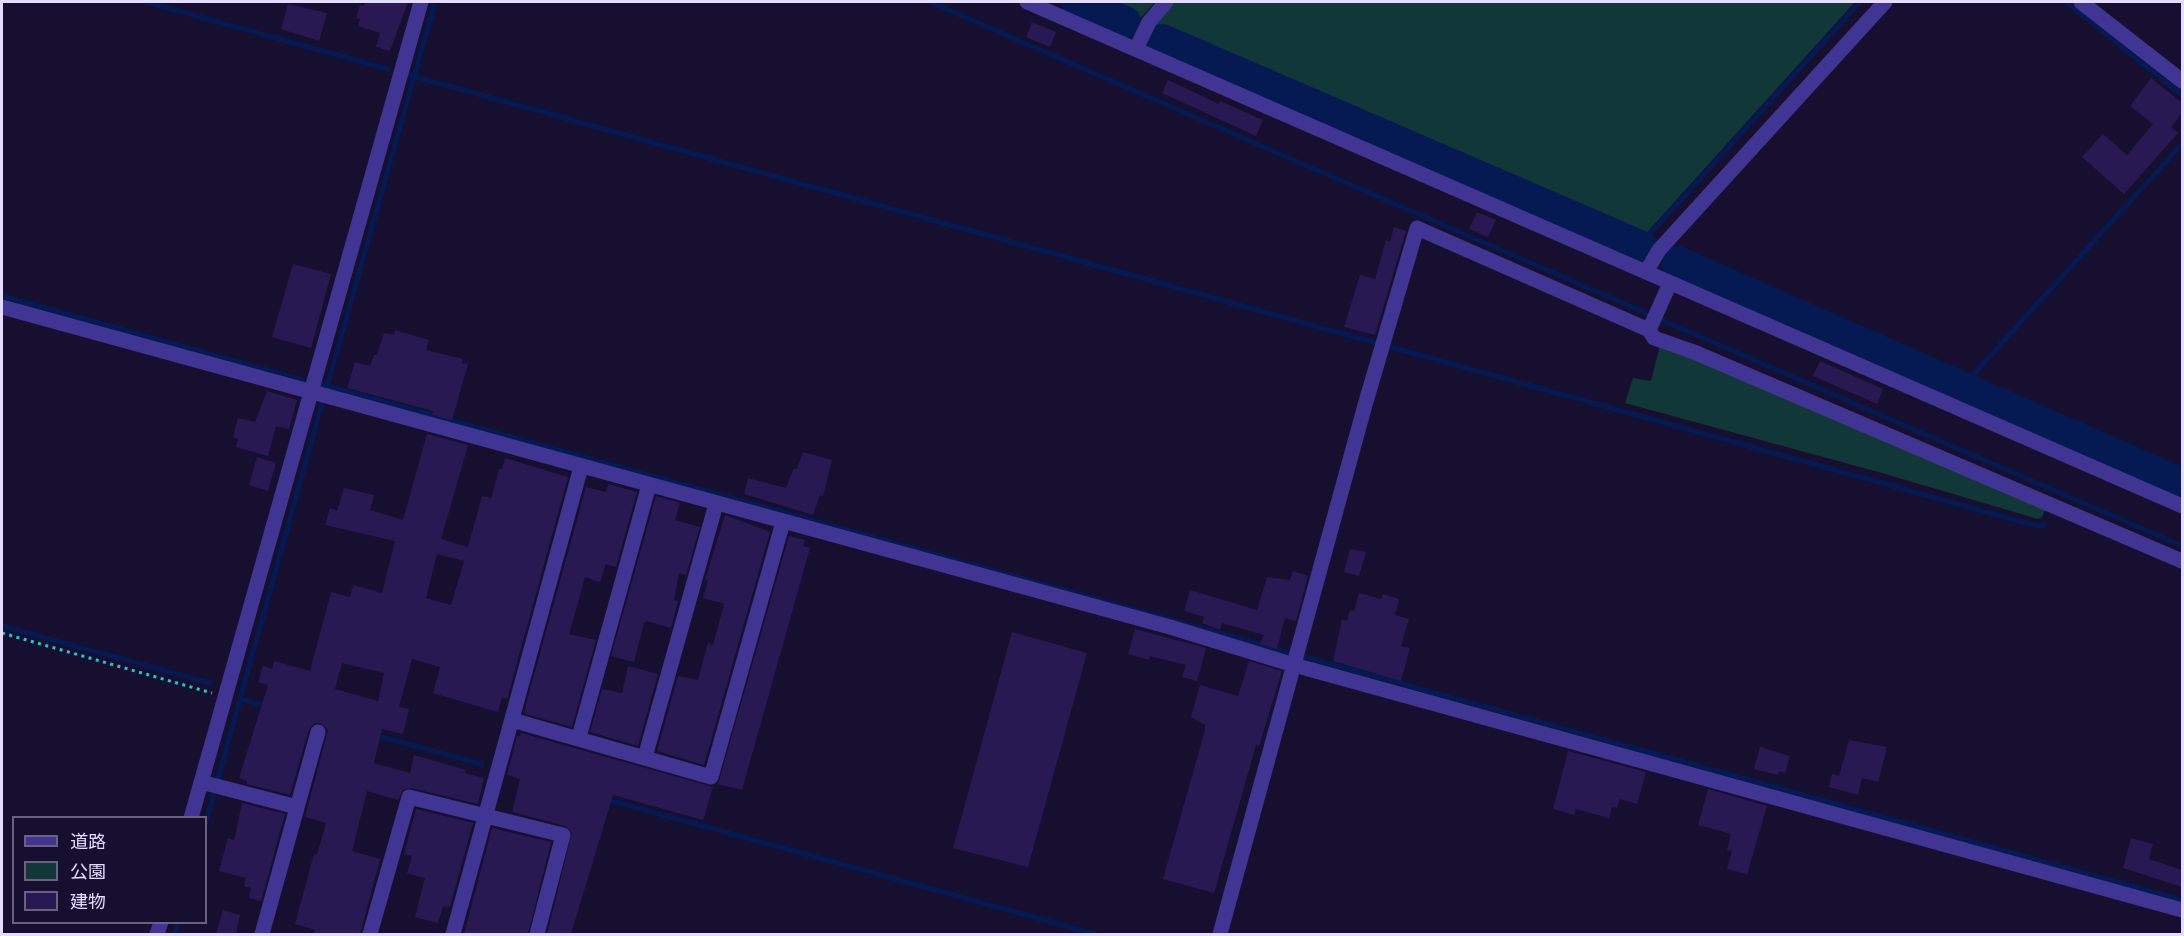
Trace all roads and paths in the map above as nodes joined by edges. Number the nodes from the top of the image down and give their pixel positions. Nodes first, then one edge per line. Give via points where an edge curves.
1 (421, 2) edge
2 (1027, 2) edge
3 (1166, 2) edge
4 (1885, 2) edge
5 (2081, 2) edge
6 (1136, 49) junction
7 (2182, 81) edge
8 (1646, 272) junction
9 (1670, 283) junction
10 (2, 307) edge
11 (1653, 321) junction
12 (320, 394) junction
13 (581, 467) junction
14 (649, 485) junction
15 (716, 504) junction
16 (2182, 506) edge
17 (783, 522) junction
18 (2182, 561) edge
19 (2, 633) edge
20 (1296, 657) junction
21 (225, 696) junction
22 (512, 720) junction
23 (318, 732) dead end
24 (579, 737) junction
25 (645, 757) junction
26 (211, 784) junction
27 (297, 807) junction
28 (192, 816) edge
29 (486, 816) junction
30 (2182, 910) edge
31 (262, 934) edge
32 (370, 934) edge
33 (453, 934) edge
34 (537, 934) edge
35 (1220, 934) edge

1 - 12 street
2 - 6 street
3 - 6 street via 1149,22
4 - 8 street via 1659,250
5 - 7 street
6 - 8 street
8 - 9 street
9 - 11 street
9 - 16 street
10 - 12 street
11 - 18 street via 1654,338
11 - 20 street via 1417,228
12 - 13 street
12 - 21 street
13 - 14 street
13 - 22 street
14 - 15 street
14 - 24 street
15 - 17 street
15 - 25 street
17 - 20 street via 1170,627
17 - 25 street via 711,777
19 - 21 path
20 - 30 street
20 - 35 street
21 - 26 street
22 - 24 street
22 - 29 street
23 - 27 street
24 - 25 street
26 - 27 street
26 - 28 street
27 - 31 street
29 - 32 street via 409,797
29 - 33 street
29 - 34 street via 562,835

